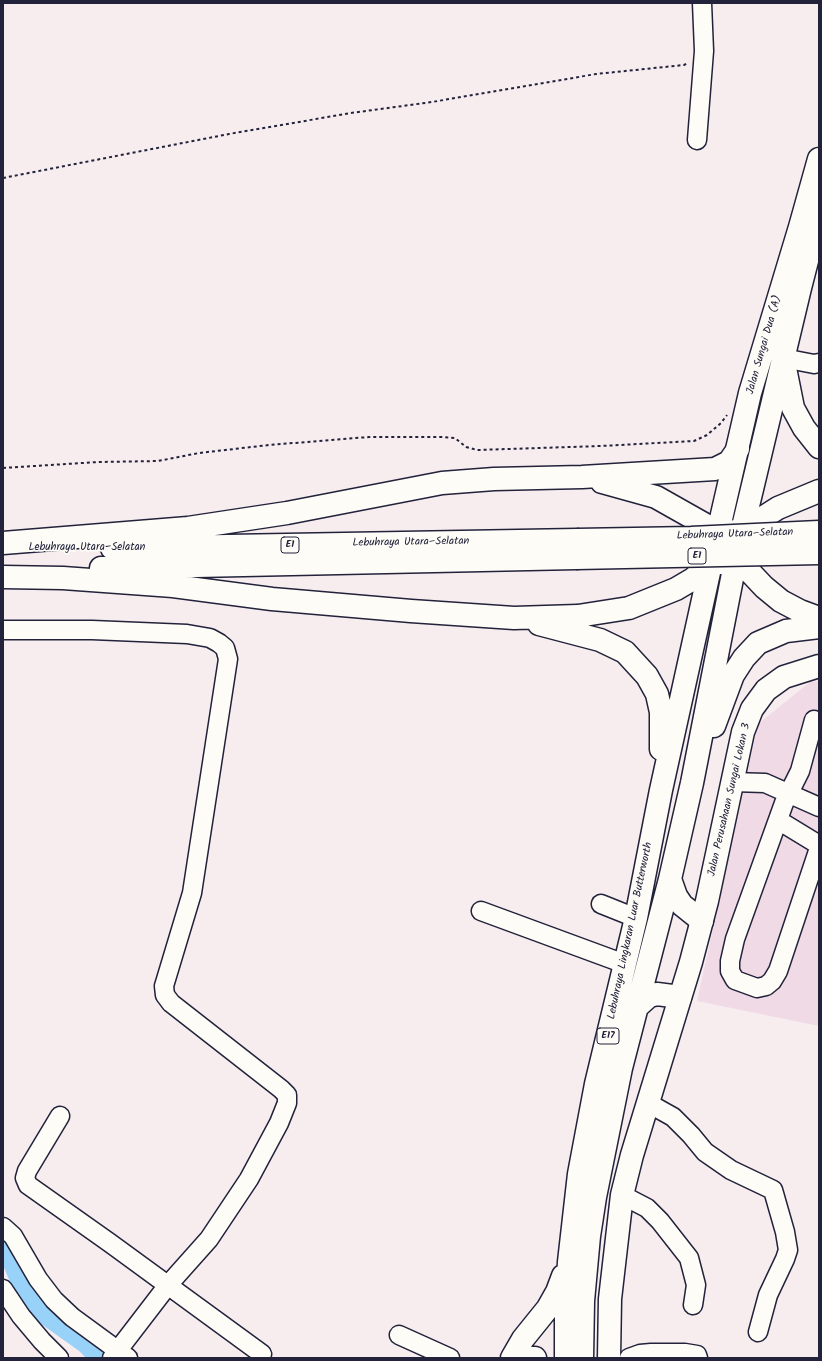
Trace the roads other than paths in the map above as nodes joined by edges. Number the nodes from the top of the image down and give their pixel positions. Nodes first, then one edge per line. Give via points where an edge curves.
1 (702, 3) edge
2 (697, 140) dead end
3 (819, 159) edge
4 (819, 214) edge
5 (816, 237) edge
6 (783, 358) junction
7 (819, 364) edge
8 (819, 447) edge
9 (738, 449) junction
10 (582, 477) junction
11 (819, 491) edge
12 (718, 532) junction
13 (742, 532) junction
14 (819, 532) edge
15 (3, 543) edge
16 (3, 548) edge
17 (576, 549) junction
18 (819, 553) edge
19 (711, 562) junction
20 (735, 562) junction
21 (3, 571) edge
22 (3, 577) edge
23 (514, 618) junction
24 (819, 618) edge
25 (819, 627) edge
26 (3, 630) edge
27 (819, 666) edge
28 (814, 720) dead end
29 (732, 782) junction
30 (692, 783) junction
31 (661, 790) junction
32 (789, 793) junction
33 (819, 807) edge
34 (778, 820) junction
35 (819, 847) edge
36 (670, 879) junction
37 (601, 904) dead end
38 (481, 911) dead end
39 (704, 911) junction
40 (636, 918) junction
41 (625, 964) junction
42 (680, 997) junction
43 (638, 1006) junction
44 (648, 1104) junction
45 (60, 1116) dead end
46 (622, 1195) junction
47 (3, 1227) edge
48 (569, 1262) junction
49 (168, 1285) junction
50 (3, 1289) edge
51 (694, 1306) dead end
52 (758, 1332) dead end
53 (399, 1335) dead end
54 (262, 1354) dead end
55 (118, 1355) edge
56 (59, 1358) edge
57 (450, 1358) edge
58 (512, 1358) edge
59 (523, 1358) edge
60 (535, 1358) edge
61 (566, 1358) edge
62 (582, 1358) edge
63 (609, 1358) edge
64 (629, 1358) edge
65 (698, 1358) edge

1 - 2 street via 704,51
3 - 9 main road, Jalan Sungai Dua (A) via 752,387
4 - 5 main road, Jalan Sungai Dua (A)
5 - 6 main road, Jalan Sungai Dua (A)
6 - 7 street
6 - 8 main road via 793,408
6 - 13 main road, Jalan Sungai Dua (A)
9 - 10 main road via 729,462 715,469
9 - 12 main road, Jalan Sungai Dua (A)
10 - 12 main road via 656,497
10 - 15 main road via 442,483 287,513 188,528
11 - 13 main road via 778,508
12 - 13 main road
12 - 19 main road, Jalan Sungai Dua (A)
13 - 20 main road, Jalan Sungai Dua (A)
14 - 17 main road, Lebuhraya Utara–Selatan / E1, bridge via 691,538
16 - 17 main road, Lebuhraya Utara–Selatan / E1
17 - 18 main road, Lebuhraya Utara–Selatan / E1, bridge
17 - 21 main road, Lebuhraya Utara–Selatan / E1
19 - 20 main road
19 - 23 main road via 694,579 629,608 578,616
19 - 31 main road, Jalan Sungai Dua (A)
20 - 24 main road via 747,569 781,601 800,612
20 - 30 main road, Jalan Sungai Dua (A)
22 - 23 main road via 63,578 173,586 272,599
23 - 31 main road via 600,640 625,652 647,676 657,694 661,712
25 - 30 main road via 786,631 758,643 744,658 733,675
26 - 49 street via 187,634 210,638 219,643 225,648 228,659 192,893 164,986 165,995 171,1003 281,1089 287,1095 287,1102 279,1123 249,1179 209,1239
27 - 29 main road, Jalan Perusahaan Sungai Lokan 3 via 784,677 766,690 752,709 743,732
28 - 32 street via 800,771
29 - 32 street via 765,783
29 - 39 main road, Jalan Perusahaan Sungai Lokan 3
30 - 36 main road, Lebuhraya Lingkaran Luar Butterworth / E17
31 - 40 main road, Lebuhraya Lingkaran Luar Butterworth / E17
32 - 33 street
32 - 34 street
34 - 35 street
34 - 35 street via 735,939 730,961 730,971 735,980 757,988 772,981 778,971
36 - 39 main road via 682,905
36 - 43 main road, Lebuhraya Lingkaran Luar Butterworth / E17
37 - 40 street
38 - 41 street
39 - 42 main road, Jalan Perusahaan Sungai Lokan 3
40 - 41 main road, Lebuhraya Lingkaran Luar Butterworth / E17
41 - 48 main road, Lebuhraya Lingkaran Luar Butterworth / E17 via 592,1103 579,1174
42 - 43 main road via 657,994 649,996
42 - 44 main road, Jalan Perusahaan Sungai Lokan 3
43 - 62 main road, Lebuhraya Lingkaran Luar Butterworth / E17 via 617,1089 595,1197 583,1301
44 - 46 main road, Jalan Perusahaan Sungai Lokan 3
44 - 52 street via 673,1117 705,1152 731,1170 773,1190 788,1250 768,1295
45 - 49 street via 27,1171 25,1178 28,1185
46 - 51 street via 647,1208 689,1258 696,1285
46 - 63 main road, Jalan Perusahaan Sungai Lokan 3 via 610,1299
47 - 55 street via 13,1236 38,1279 54,1300
48 - 58 main road via 558,1292
48 - 61 main road, Lebuhraya Lingkaran Luar Butterworth / E17
49 - 54 street
49 - 55 street
50 - 56 street via 21,1316
53 - 57 street
59 - 60 main road
64 - 65 street via 651,1353 685,1353 697,1355

